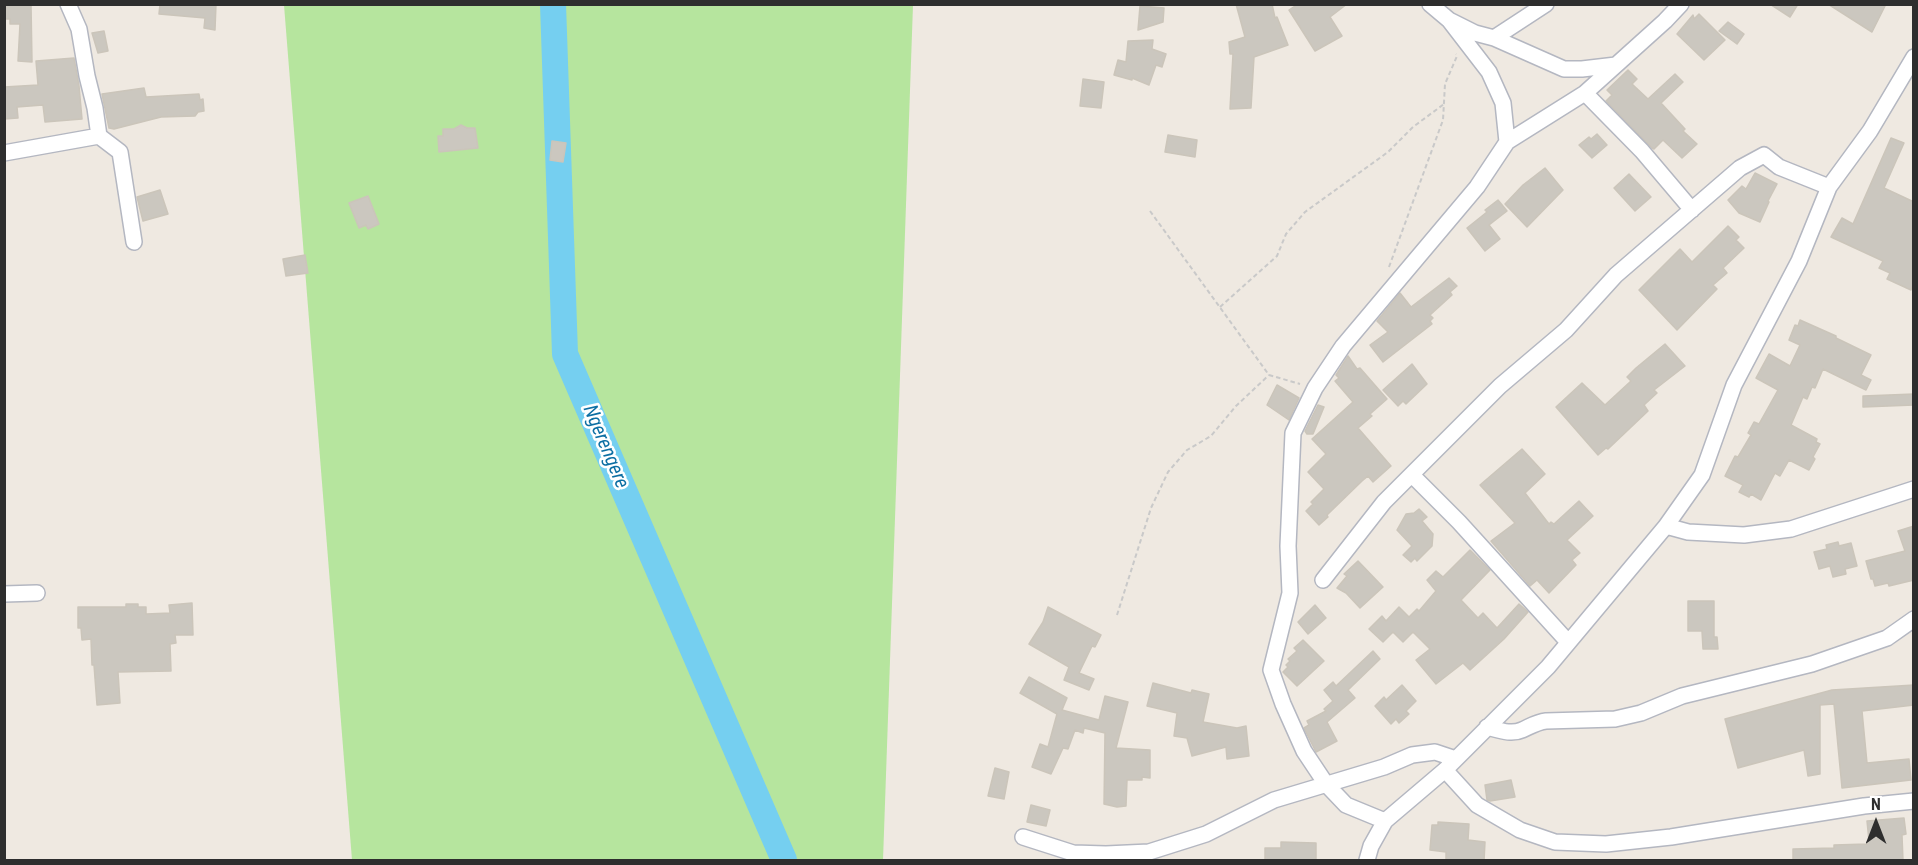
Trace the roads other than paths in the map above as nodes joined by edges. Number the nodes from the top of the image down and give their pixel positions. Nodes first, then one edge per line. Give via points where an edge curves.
1 (68, 4) edge
2 (1430, 4) edge
3 (1546, 4) edge
4 (1681, 4) edge
5 (1449, 20) junction
6 (1494, 38) junction
7 (1914, 57) edge
8 (1616, 65) junction
9 (1585, 93) junction
10 (99, 136) junction
11 (1507, 142) junction
12 (4, 153) edge
13 (1829, 188) junction
14 (1692, 210) junction
15 (134, 242) dead end
16 (1412, 475) junction
17 (1914, 489) edge
18 (1666, 526) junction
19 (1323, 580) dead end
20 (37, 593) dead end
21 (4, 594) edge
22 (1914, 619) edge
23 (1568, 642) junction
24 (1487, 727) junction
25 (1450, 764) junction
26 (1326, 784) junction
27 (1914, 801) edge
28 (1385, 821) junction
29 (1023, 837) dead end
30 (1367, 861) edge

1 - 10 street via 79,29
2 - 5 street
3 - 6 street
4 - 8 street
5 - 6 street
5 - 11 street via 1489,72 1503,103
6 - 8 street via 1564,69
7 - 13 street via 1870,131
8 - 9 street
9 - 11 street
9 - 14 street
10 - 12 street
10 - 15 street via 120,152
11 - 26 street via 1477,186 1343,346 1315,388 1293,433 1290,593 1271,670 1304,751
13 - 14 street via 1779,167 1764,155 1740,168
13 - 18 street via 1799,261 1734,386 1702,475
14 - 16 street via 1616,275 1566,330 1500,386
16 - 19 street via 1384,502
16 - 23 street
17 - 18 street via 1791,529 1744,535 1688,532
18 - 23 street
20 - 21 street
22 - 24 street via 1887,638 1812,664 1682,696 1641,713 1615,719 1546,721 1516,732
23 - 24 street
24 - 25 street
25 - 26 street via 1435,752 1423,752
25 - 27 street via 1477,805 1520,830 1555,842 1606,844 1671,837
25 - 28 street
26 - 28 street via 1346,805
26 - 29 street via 1274,800 1206,834 1149,852 1073,853
28 - 30 street

